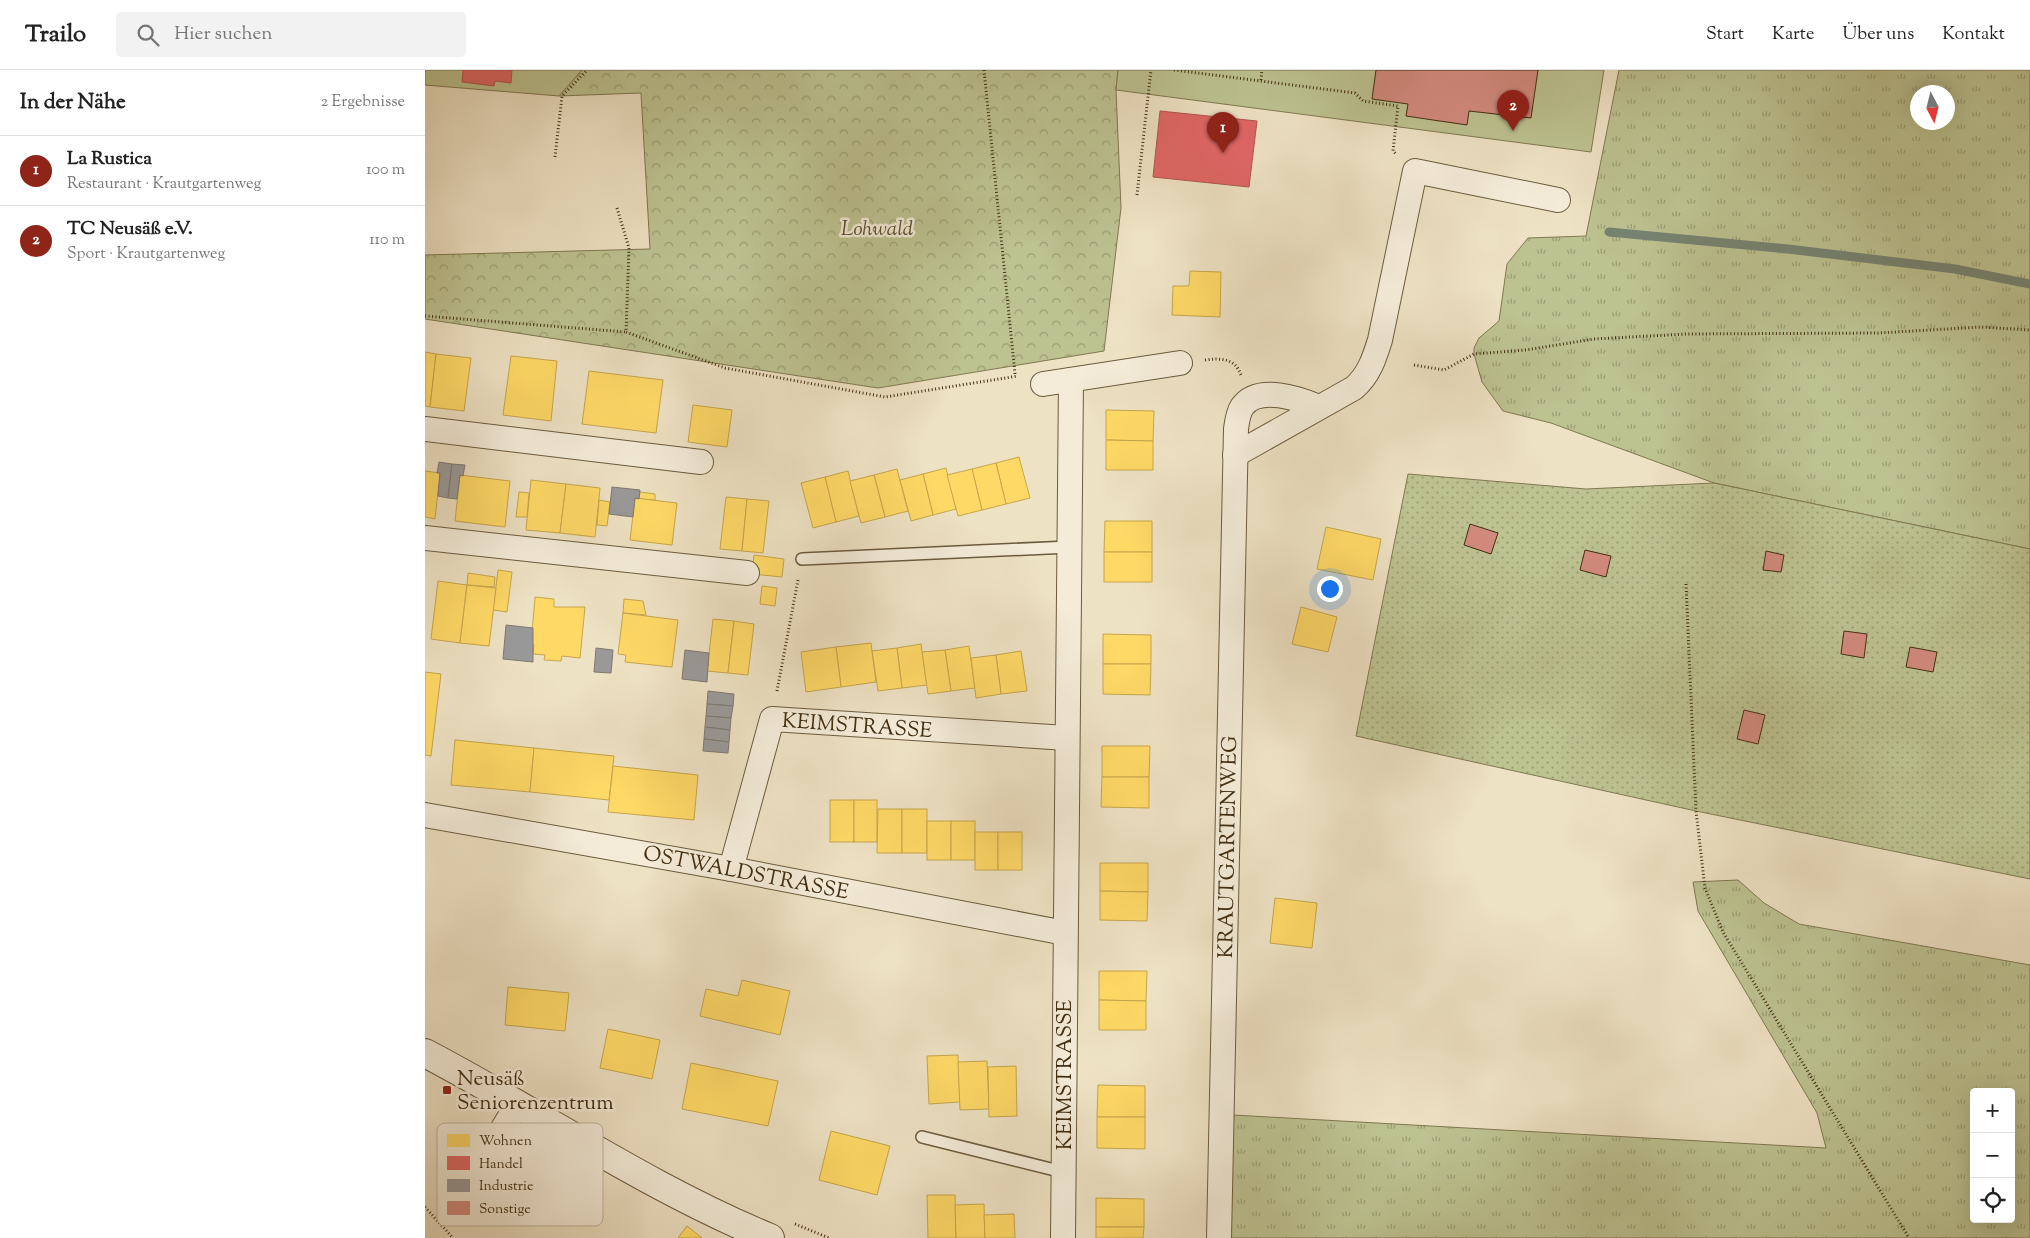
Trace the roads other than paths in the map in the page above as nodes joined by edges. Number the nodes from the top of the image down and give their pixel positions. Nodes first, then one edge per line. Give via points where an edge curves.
1 (1558, 200) dead end
2 (1180, 363) road end
3 (1071, 380) junction
4 (1043, 384) road end
5 (1319, 408) junction
6 (425, 429) edge
7 (1235, 455) junction
8 (701, 462) dead end
9 (425, 538) edge
10 (1069, 547) junction
11 (802, 559) road end
12 (747, 573) dead end
13 (1067, 738) junction
14 (425, 815) edge
15 (731, 869) junction
16 (1065, 933) junction
17 (425, 1053) edge
18 (517, 1105) junction
19 (506, 1123) edge
20 (548, 1123) edge
21 (921, 1137) dead end
22 (603, 1155) edge
23 (1063, 1172) junction
24 (770, 1238) edge
25 (1063, 1238) edge
26 (1219, 1238) edge

1 - 5 street via 1415,171 1374,359 1358,384
2 - 3 street
3 - 4 street
3 - 10 street, KEIMSTRASSE
5 - 7 street
5 - 7 street, KRAUTGARTENWEG via 1281,395 1250,399 1238,416
6 - 8 street
7 - 26 street, KRAUTGARTENWEG
9 - 12 street
10 - 11 lane
10 - 13 street, KEIMSTRASSE
13 - 15 street, KEIMSTRASSE via 772,719
13 - 16 street, KEIMSTRASSE
14 - 15 street, OSTWALDSTRASSE
15 - 16 street, OSTWALDSTRASSE
16 - 23 street, KEIMSTRASSE
17 - 18 street
18 - 19 street
18 - 20 street
21 - 23 lane, KEIMSTRASSE
22 - 24 street
23 - 25 street, KEIMSTRASSE

